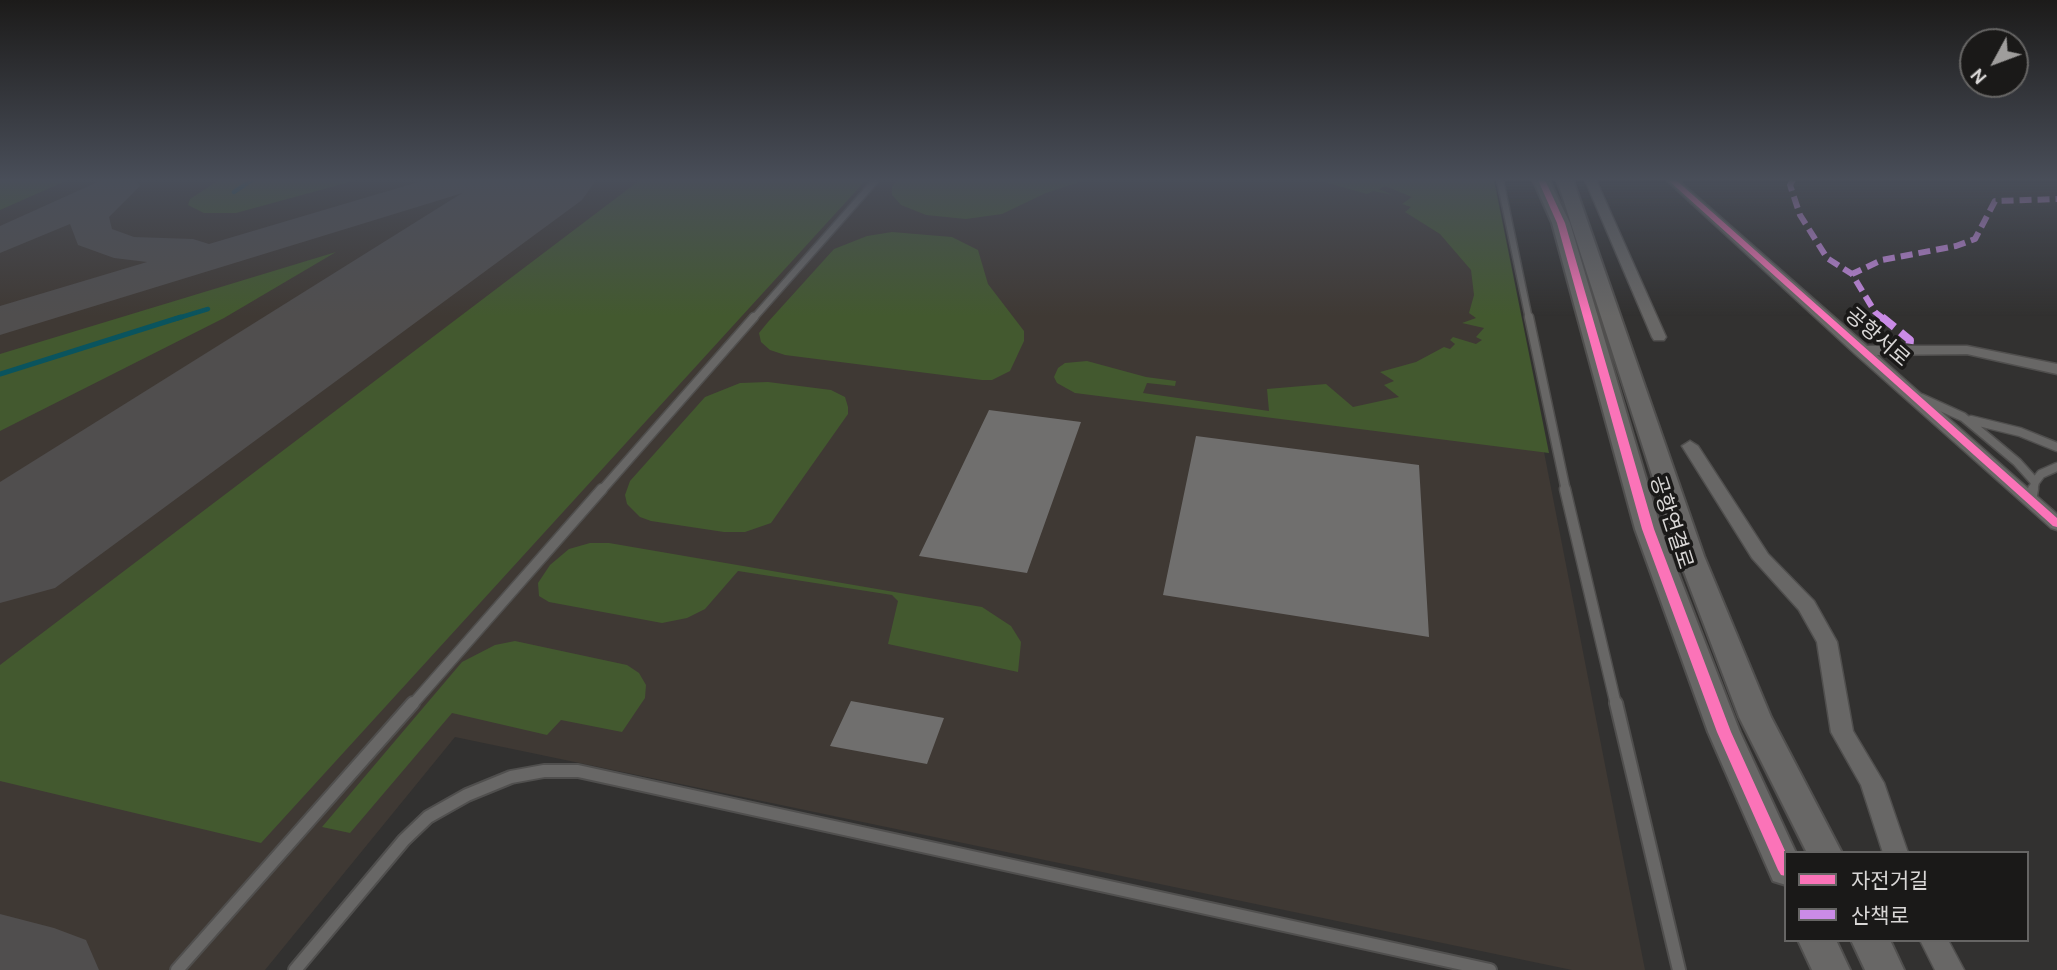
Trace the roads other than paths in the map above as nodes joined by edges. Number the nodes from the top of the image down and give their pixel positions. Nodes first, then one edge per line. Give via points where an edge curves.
1 (836, 225) edge
2 (1509, 225) edge
3 (1561, 225) edge
4 (1580, 225) edge
5 (1610, 225) edge
6 (1721, 225) edge
7 (1659, 337) dead end
8 (1860, 351) junction
9 (2057, 369) edge
10 (1906, 391) junction
11 (1963, 417) junction
12 (1690, 446) dead end
13 (2055, 449) edge
14 (2057, 467) edge
15 (2035, 482) junction
16 (2031, 501) junction
17 (2057, 524) edge
18 (1824, 851) edge
19 (1895, 851) edge
20 (1784, 866) edge
21 (1819, 942) edge
22 (1871, 942) edge
23 (1934, 942) edge
24 (177, 970) edge
25 (295, 970) edge
26 (1490, 970) edge
27 (1679, 970) edge
28 (1831, 970) edge
29 (1885, 970) edge
30 (1950, 970) edge

1 - 24 lane
2 - 27 lane via 1559,463
3 - 20 street, 공항연결로 via 1648,529 1724,732
4 - 18 street, 공항연결로 via 1691,556 1755,717
5 - 7 street
6 - 8 street, 공항서로
8 - 9 street via 1967,349
8 - 10 street, 공항서로
10 - 11 lane
10 - 16 street, 공항서로
11 - 13 lane via 2020,432
11 - 15 lane
12 - 19 street via 1761,558 1807,606 1827,642 1842,732 1871,783
14 - 15 lane
15 - 16 lane
16 - 17 street, 공항서로
21 - 28 street
22 - 29 street
23 - 30 street
25 - 26 lane via 428,817 511,777 578,771

